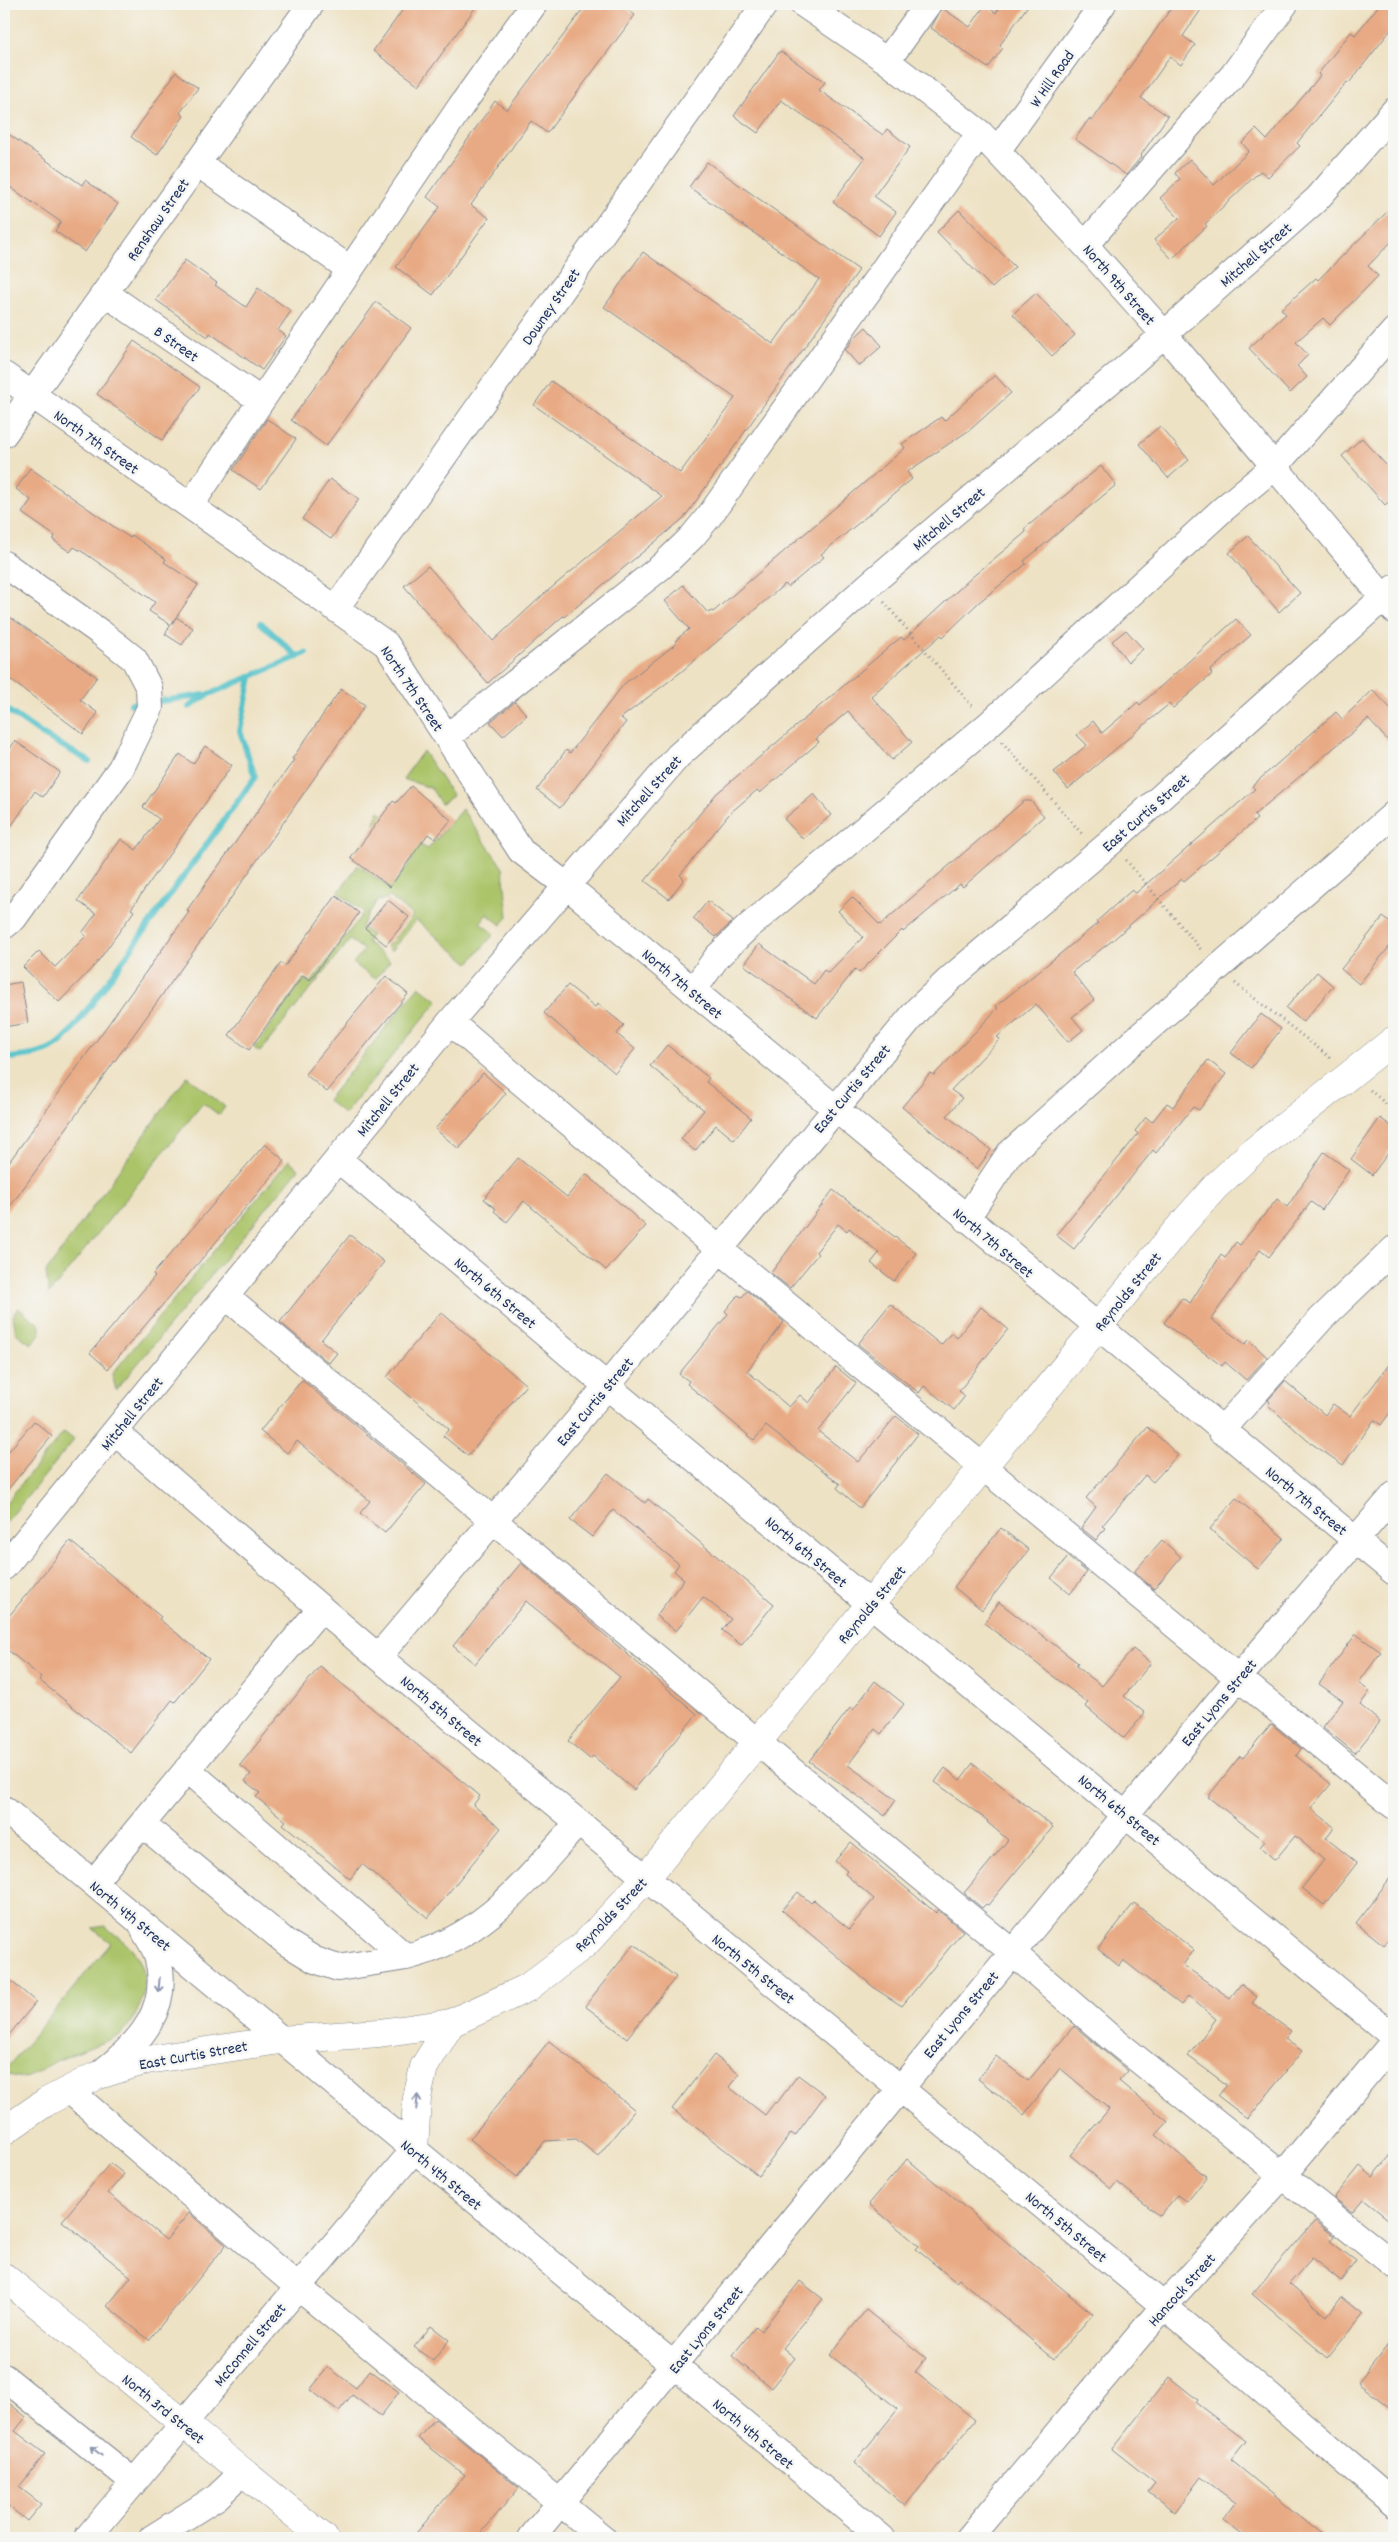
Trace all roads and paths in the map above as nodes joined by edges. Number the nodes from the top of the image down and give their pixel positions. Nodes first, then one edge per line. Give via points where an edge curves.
1 (311, 4) edge
2 (534, 4) edge
3 (765, 4) edge
4 (803, 4) edge
5 (928, 4) edge
6 (1103, 4) edge
7 (1285, 4) edge
8 (887, 62) junction
9 (1394, 111) edge
10 (988, 142) junction
11 (197, 163) junction
12 (1085, 245) junction
13 (344, 264) dead end
14 (105, 293) junction
15 (1394, 331) edge
16 (1164, 334) junction
17 (4, 375) edge
18 (250, 393) dead end
19 (32, 395) junction
20 (4, 434) edge
21 (1275, 466) junction
22 (190, 506) junction
23 (4, 564) edge
24 (1391, 599) edge
25 (336, 608) junction
26 (447, 737) junction
27 (1394, 814) edge
28 (1111, 842) junction
29 (566, 885) junction
30 (4, 926) edge
31 (1218, 969) junction
32 (693, 992) junction
33 (450, 1022) junction
34 (1394, 1040) edge
35 (1351, 1074) junction
36 (833, 1109) junction
37 (1394, 1111) edge
38 (338, 1159) junction
39 (966, 1219) junction
40 (719, 1248) junction
41 (1394, 1249) edge
42 (226, 1296) junction
43 (1098, 1328) junction
44 (607, 1386) junction
45 (1222, 1431) junction
46 (115, 1432) junction
47 (984, 1466) junction
48 (1394, 1495) edge
49 (493, 1521) junction
50 (1356, 1540) junction
51 (4, 1567) edge
52 (1394, 1572) edge
53 (871, 1604) junction
54 (321, 1608) junction
55 (378, 1657) junction
56 (1239, 1677) junction
57 (756, 1741) junction
58 (187, 1769) junction
59 (1394, 1806) edge
60 (4, 1809) edge
61 (1126, 1814) junction
62 (578, 1823) junction
63 (142, 1824) junction
64 (645, 1879) junction
65 (93, 1883) junction
66 (140, 1923) junction
67 (1012, 1952) junction
68 (406, 1957) junction
69 (452, 2023) junction
70 (1394, 2037) edge
71 (280, 2040) junction
72 (1394, 2041) edge
73 (96, 2076) junction
74 (899, 2088) junction
75 (69, 2090) junction
76 (4, 2131) edge
77 (414, 2150) junction
78 (1283, 2175) junction
79 (1394, 2265) edge
80 (4, 2277) edge
81 (298, 2287) junction
82 (1164, 2306) junction
83 (674, 2366) junction
84 (4, 2377) edge
85 (182, 2423) junction
86 (243, 2472) junction
87 (134, 2482) junction
88 (561, 2503) junction
89 (1394, 2503) edge
90 (87, 2538) edge
91 (152, 2538) edge
92 (324, 2538) edge
93 (531, 2538) edge
94 (603, 2538) edge
95 (882, 2538) edge
96 (969, 2538) edge

1 - 11 street, Renshaw Street
2 - 22 street via 461,106
3 - 25 street, Downey Street
4 - 8 street, North 9th Street
5 - 8 street
6 - 10 street, W Hill Road
7 - 12 street via 1233,76
8 - 10 street, North 9th Street
9 - 16 street, Mitchell Street via 1317,199
10 - 12 street, North 9th Street
10 - 26 street, W Hill Road via 692,537 662,566
11 - 13 street
11 - 14 street, Renshaw Street
12 - 16 street, North 9th Street
14 - 18 street, B Street
14 - 19 street, Renshaw Street
15 - 21 street
16 - 21 street, North 9th Street
16 - 29 street, Mitchell Street via 869,584 731,706 678,756
17 - 19 street, North 7th Street
19 - 20 street, Renshaw Street
19 - 22 street, North 7th Street
21 - 24 street, North 9th Street
21 - 32 street via 1222,510 974,737 748,927 717,957
22 - 25 street, North 7th Street
23 - 30 street via 134,659 149,688 150,708 121,768 14,918
24 - 28 street, East Curtis Street
25 - 26 street, North 7th Street via 386,644
26 - 29 street, North 7th Street via 521,851
27 - 31 street
28 - 31 path
28 - 36 street, East Curtis Street via 918,1009
29 - 32 street, North 7th Street
29 - 33 street, Mitchell Street
31 - 35 path
31 - 39 street via 1009,1154
32 - 36 street, North 7th Street
33 - 38 street, Mitchell Street
33 - 40 street
34 - 35 main road, Reynolds Street
35 - 37 path
35 - 43 main road, Reynolds Street via 1250,1154 1215,1188
36 - 39 street, North 7th Street
36 - 40 street, East Curtis Street
38 - 42 street, Mitchell Street
38 - 44 street, North 6th Street
39 - 43 street, North 7th Street
40 - 44 street, East Curtis Street
40 - 47 street
41 - 45 street via 1322,1319
42 - 46 street, Mitchell Street
42 - 49 street
43 - 45 street, North 7th Street
43 - 47 main road, Reynolds Street
44 - 49 street, East Curtis Street
44 - 53 street, North 6th Street
45 - 50 street, North 7th Street
46 - 51 street, Mitchell Street
46 - 54 street, North 5th Street
47 - 53 main road, Reynolds Street
47 - 56 street
48 - 50 street, East Lyons Street
49 - 55 street, East Curtis Street
49 - 57 street
50 - 52 street, North 7th Street
50 - 56 street, East Lyons Street
53 - 57 main road, Reynolds Street
53 - 61 street, North 6th Street
54 - 55 street, North 5th Street
54 - 58 street
55 - 62 street, North 5th Street
56 - 59 street
56 - 61 street, East Lyons Street
57 - 64 main road, Reynolds Street
57 - 67 street
58 - 63 street
58 - 68 street
60 - 65 street, North 4th Street
61 - 67 street, East Lyons Street
61 - 70 street, North 6th Street
62 - 64 street, North 5th Street
62 - 68 street via 499,1909 460,1937 432,1951
63 - 65 street
63 - 68 street via 287,1943 315,1960 338,1968
64 - 69 main road, Reynolds Street via 585,1944 527,1988
64 - 74 street, North 5th Street
65 - 66 street, North 4th Street
66 - 71 street, North 4th Street
66 -> 73 street via 157,1954 160,1975 153,2019 128,2052
67 - 74 street, East Lyons Street
67 - 78 street via 1110,2037
69 - 71 main road, Reynolds Street via 379,2033
77 -> 69 main road via 416,2098 424,2067
71 - 73 main road, East Curtis Street via 147,2060
71 - 77 street, North 4th Street
72 - 78 street, Hancock Street
73 - 75 main road, East Curtis Street
74 - 82 street, North 5th Street
74 - 83 street, East Lyons Street
75 - 76 main road, East Curtis Street
75 - 81 street
77 - 81 street, McConnell Street
77 - 83 street, North 4th Street
78 - 79 street
78 - 82 street, Hancock Street
80 - 85 main road, North 3rd Street
81 - 85 street, McConnell Street
81 - 88 street
82 - 89 street, North 5th Street
82 - 96 street, Hancock Street
83 - 88 street, East Lyons Street
83 - 95 street, North 4th Street
87 -> 84 street
85 - 86 main road, North 3rd Street
85 - 87 street, McConnell Street
86 - 91 street via 217,2498
86 - 92 main road, North 3rd Street
87 - 90 street, McConnell Street
88 - 93 street, East Lyons Street
88 - 94 street

